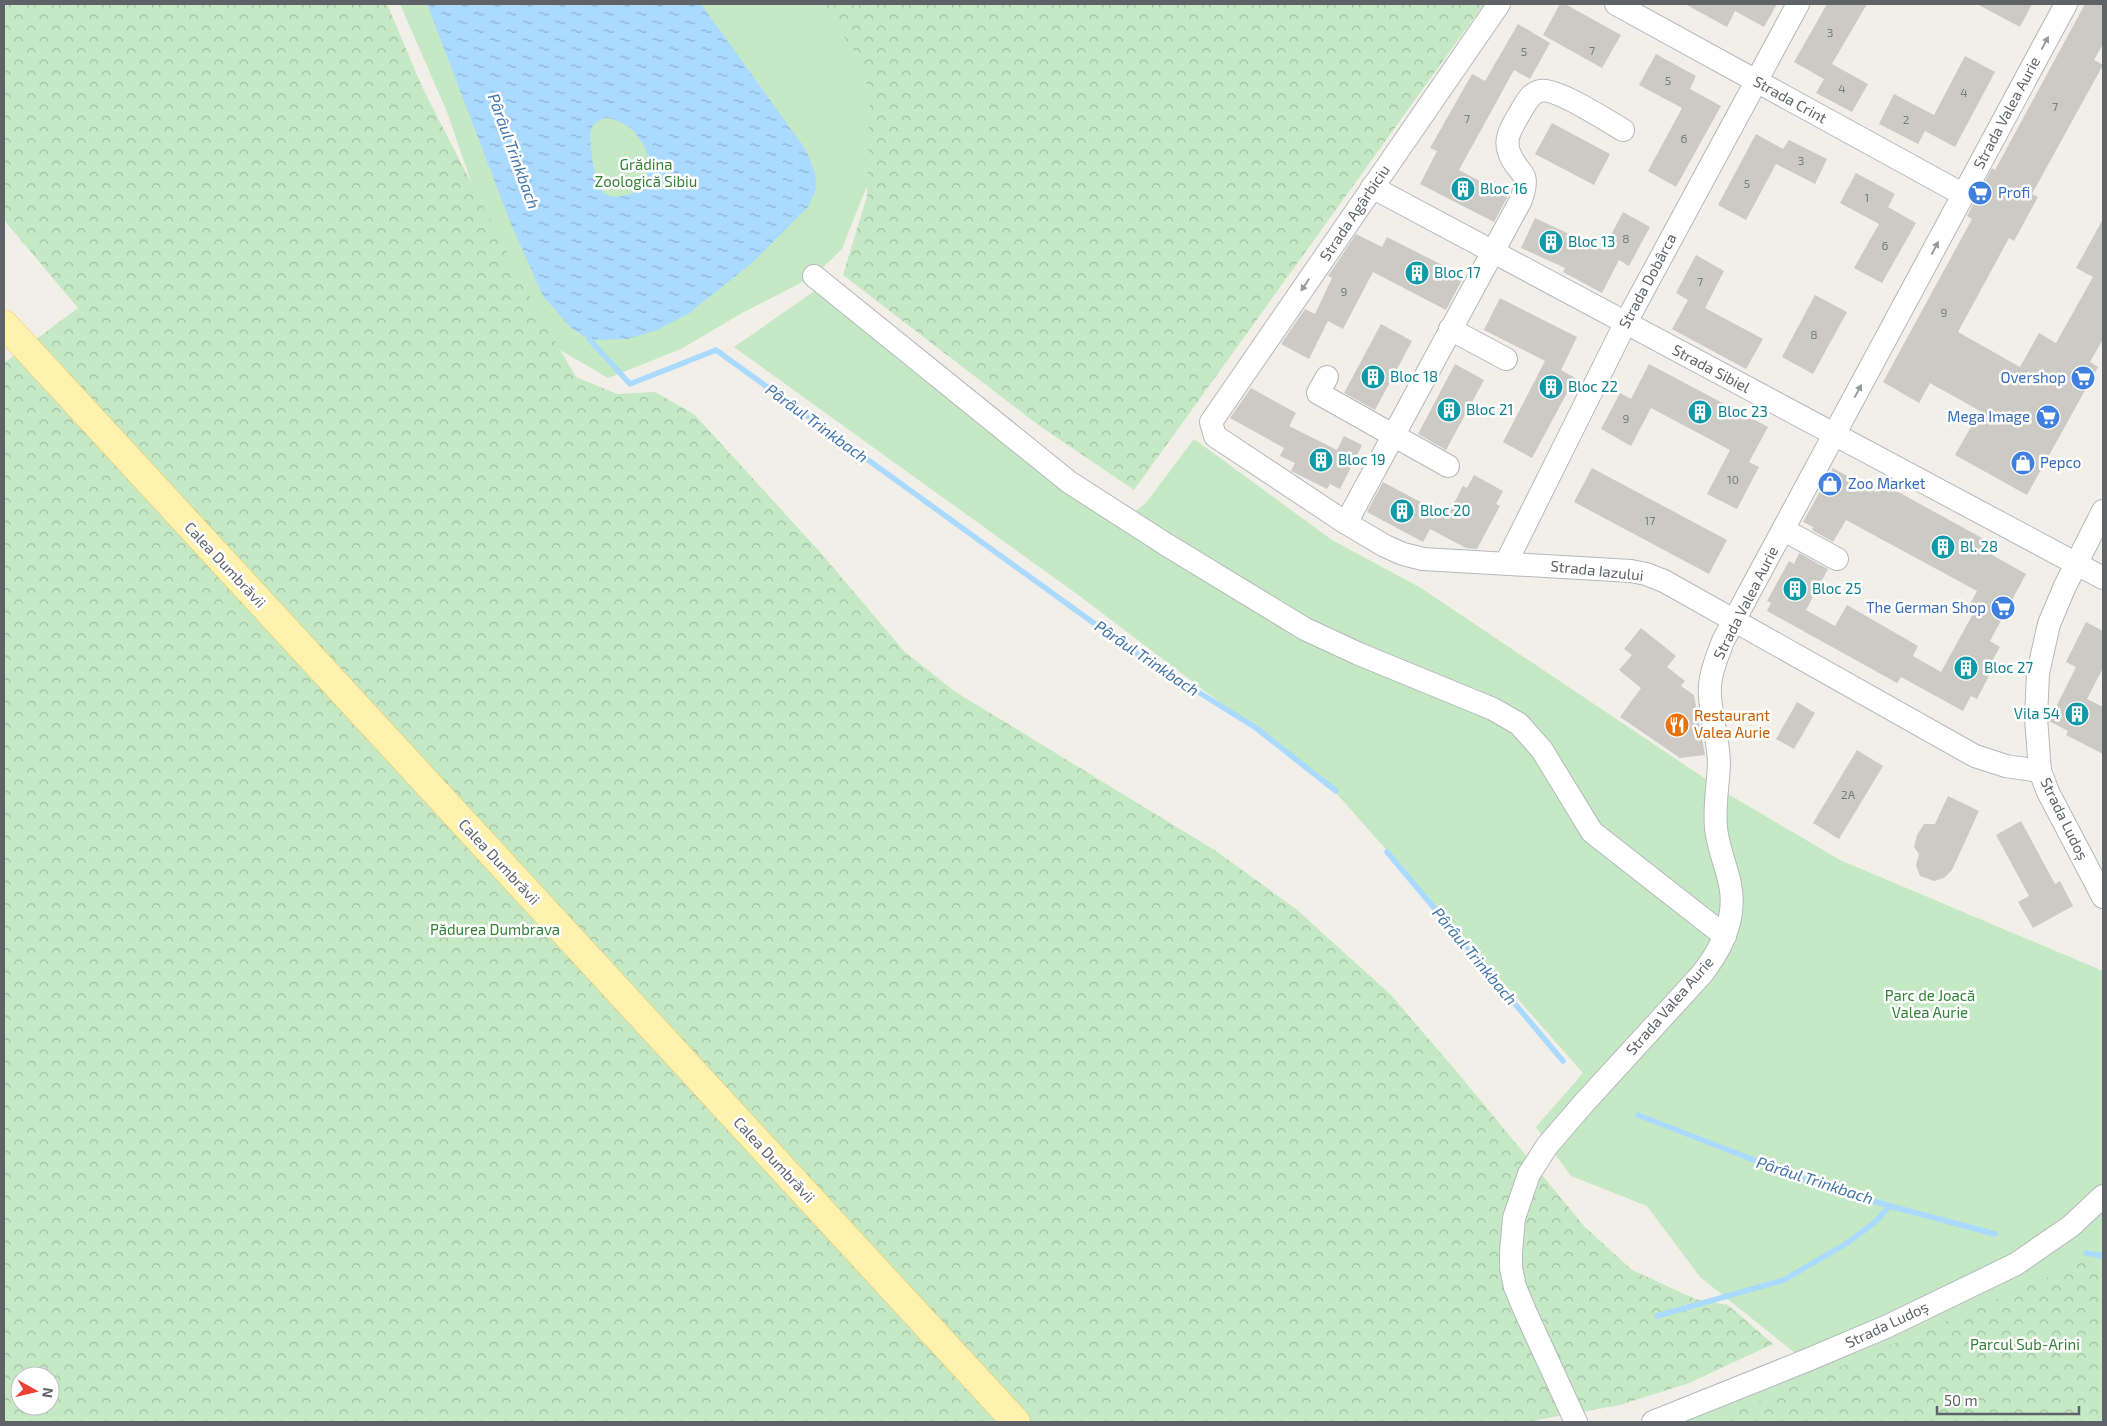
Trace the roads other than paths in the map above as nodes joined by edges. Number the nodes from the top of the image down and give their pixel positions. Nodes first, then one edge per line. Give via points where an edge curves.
1 (1499, 4) edge
2 (1616, 4) edge
3 (1798, 4) edge
4 (2066, 4) edge
5 (1756, 82) junction
6 (1623, 130) dead end
7 (1372, 187) junction
8 (1964, 195) junction
9 (1493, 252) junction
10 (814, 276) dead end
11 (4, 324) edge
12 (1625, 324) junction
13 (1450, 329) junction
14 (1506, 359) dead end
15 (1327, 377) dead end
16 (1211, 422) joint
17 (1835, 434) junction
18 (1392, 436) junction
19 (1448, 466) dead end
20 (2103, 511) edge
21 (1346, 523) junction
22 (1784, 530) junction
23 (1837, 559) dead end
24 (1506, 563) junction
25 (2076, 564) junction
26 (2103, 578) edge
27 (1734, 621) junction
28 (2040, 771) junction
29 (2103, 897) edge
30 (1725, 936) junction
31 (2103, 1196) edge
32 (1016, 1422) edge
33 (1576, 1422) edge
34 (1653, 1422) edge

1 - 7 street, Strada Agârbiciu
2 - 5 street, Strada Crint
3 - 5 street, Strada Dobârca
8 -> 4 street, Strada Valea Aurie
5 - 8 street, Strada Crint
5 - 12 street, Strada Dobârca
6 - 9 street via 1559,94 1542,90 1531,95 1508,134 1508,150 1514,164 1525,175 1526,186
7 - 9 street, Strada Sibiel
7 -> 16 street, Strada Agârbiciu
17 -> 8 street, Strada Valea Aurie
9 - 12 street, Strada Sibiel
9 - 13 street
10 - 30 street via 1069,482 1158,539 1305,629 1513,720 1542,750 1592,832
11 - 32 main road, Calea Dumbrăvii
12 - 17 street, Strada Sibiel
12 - 24 street, Strada Dobârca
13 - 14 street
13 - 18 street
15 - 18 street via 1318,393
16 - 21 street, Strada Iazului via 1215,436
17 - 22 street, Strada Valea Aurie
17 - 25 street, Strada Sibiel
18 - 19 street
18 - 21 street
20 - 25 street, Strada Ludoș
21 - 24 street, Strada Iazului via 1385,546 1422,559
22 - 23 street
22 - 27 street, Strada Valea Aurie
24 - 27 street, Strada Iazului via 1646,574
25 - 26 street, Strada Sibiel
25 - 28 street, Strada Ludoș via 2049,624 2041,655 2036,718
27 - 28 street, Strada Iazului via 1976,756 2006,766
27 - 30 street, Strada Valea Aurie via 1715,661 1710,684 1719,763 1716,830 1732,898 1732,912
28 - 29 street, Strada Ludoș via 2060,817
30 - 33 street, Strada Valea Aurie via 1702,975 1563,1126 1540,1156 1521,1195 1514,1218 1511,1268 1524,1311
31 - 34 street, Strada Ludoș via 2072,1226 2016,1264 1879,1330

